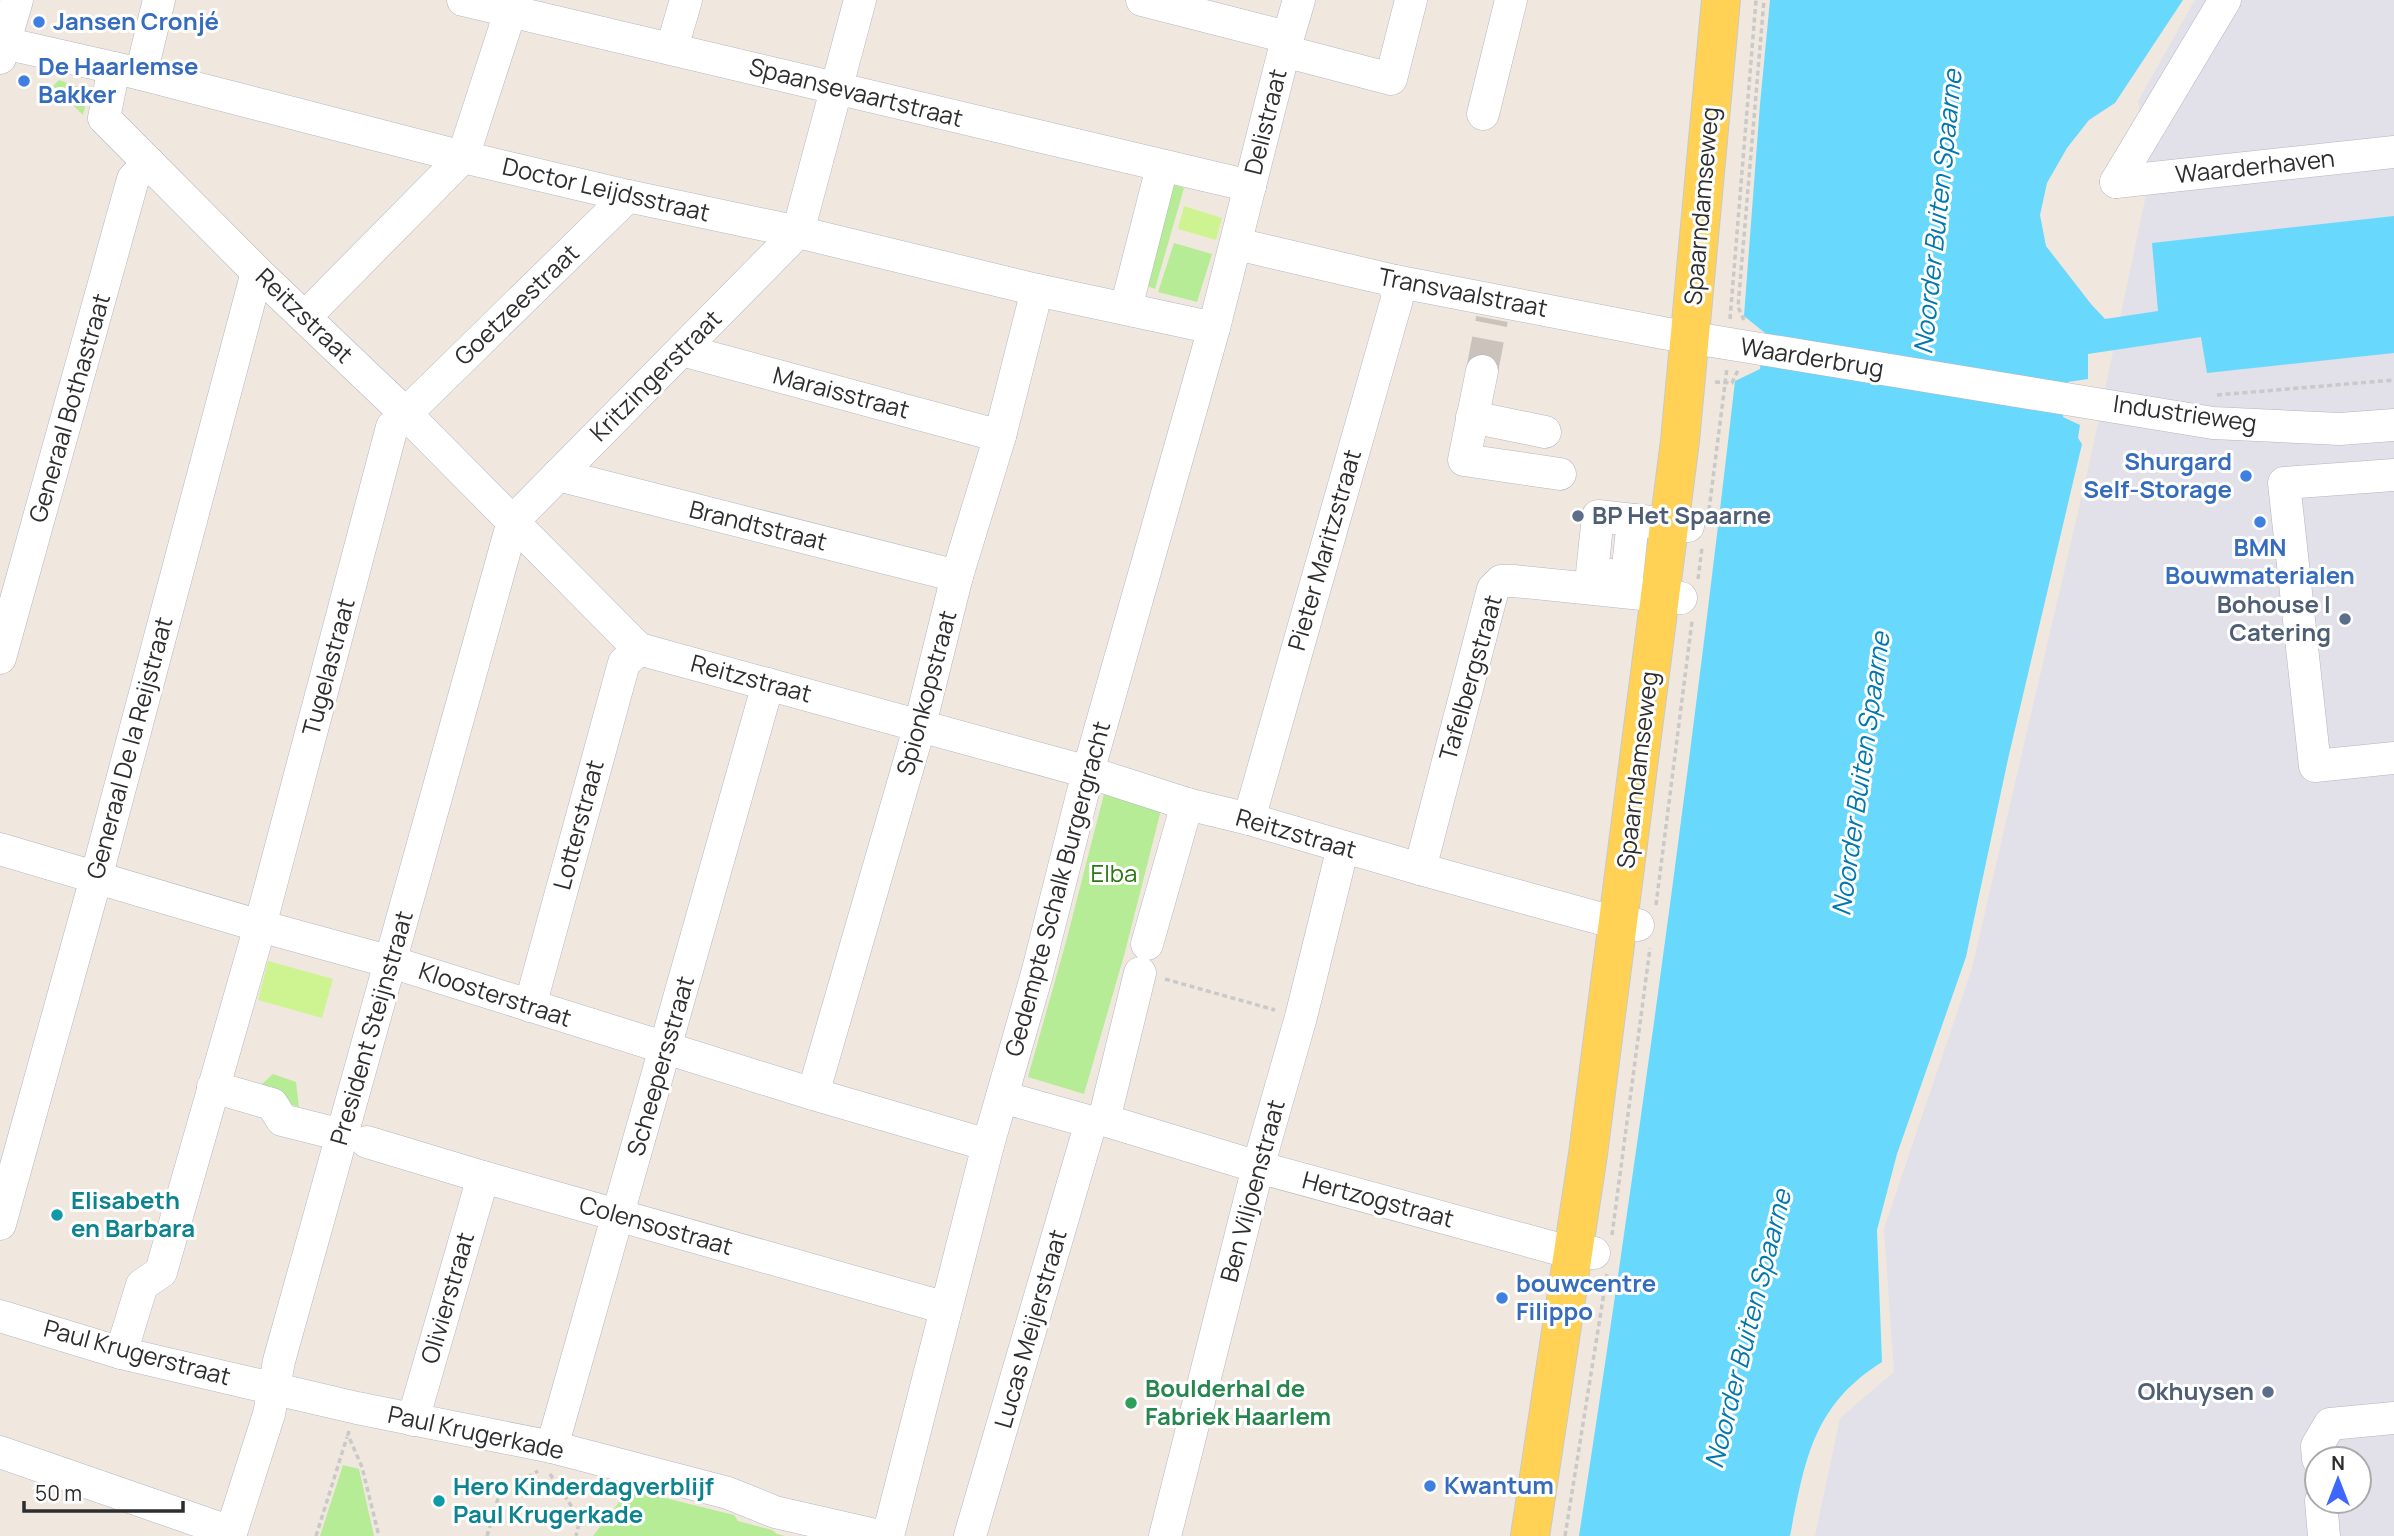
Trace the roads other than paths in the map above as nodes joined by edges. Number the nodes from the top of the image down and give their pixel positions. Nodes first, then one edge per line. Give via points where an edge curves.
1 (17, 0) edge
2 (159, 0) edge
3 (463, 0) edge
4 (686, 0) edge
5 (860, 0) edge
6 (1142, 0) edge
7 (1299, 0) edge
8 (1411, 0) edge
9 (1511, 0) edge
10 (1721, 0) edge
11 (1741, 0) edge
12 (2225, 0) edge
13 (513, 6) edge
14 (1286, 44) junction
15 (1, 47) edge
16 (672, 48) junction
17 (128, 71) junction
18 (836, 88) junction
19 (1483, 114) dead end
20 (2394, 152) edge
21 (463, 157) junction
22 (149, 163) junction
23 (1162, 167) junction
24 (1250, 186) junction
25 (628, 196) junction
26 (797, 232) junction
27 (1237, 244) junction
28 (257, 272) junction
29 (1395, 281) junction
30 (1037, 290) junction
31 (1126, 308) junction
32 (305, 317) junction
33 (1214, 328) junction
34 (1727, 339) junction
35 (681, 350) junction
36 (1482, 371) tunnel mouth
37 (2101, 403) junction
38 (2394, 404) edge
39 (405, 413) junction
40 (1472, 418) junction
41 (2394, 425) edge
42 (1545, 432) dead end
43 (1000, 436) junction
44 (1560, 474) dead end
45 (558, 475) junction
46 (2394, 475) edge
47 (513, 521) junction
48 (1663, 523) junction
49 (1535, 566) dead end
50 (1592, 573) junction
51 (957, 576) junction
52 (1648, 590) junction
53 (639, 649) junction
54 (0, 658) edge
55 (768, 684) junction
56 (920, 725) junction
57 (2394, 758) edge
58 (1088, 772) junction
59 (1186, 804) junction
60 (1248, 819) junction
61 (1343, 847) junction
62 (0, 849) edge
63 (1420, 869) junction
64 (96, 878) junction
65 (1628, 923) junction
66 (260, 926) junction
67 (391, 962) junction
68 (530, 1006) junction
69 (666, 1049) junction
70 (214, 1087) junction
71 (813, 1094) junction
72 (1002, 1097) junction
73 (1098, 1121) junction
74 (354, 1138) junction
75 (988, 1145) junction
76 (1258, 1167) junction
77 (484, 1177) junction
78 (619, 1215) junction
79 (0, 1224) edge
80 (1584, 1252) junction
81 (946, 1308) junction
82 (0, 1316) edge
83 (121, 1353) junction
84 (274, 1388) junction
85 (2394, 1418) edge
86 (413, 1420) junction
87 (2318, 1445) edge
88 (552, 1447) junction
89 (0, 1452) edge
90 (2322, 1515) edge
91 (231, 1534) edge
92 (880, 1536) edge
93 (888, 1536) edge
94 (970, 1536) edge
95 (1165, 1536) edge
96 (1530, 1536) edge
97 (1550, 1536) edge
98 (2324, 1536) edge

1 - 15 street
2 - 17 street
3 - 13 street, Spaansevaartstraat
4 - 16 street
5 - 18 street
6 - 14 street
7 - 14 street, Delistraat
8 - 14 street via 1391,79
9 - 19 street
10 - 34 main road, Spaarndamseweg
11 - 34 main road, Spaarndamseweg
12 - 20 street, Waarderhaven via 2116,182
13 - 16 street, Spaansevaartstraat
13 - 21 street
14 - 24 street, Delistraat
15 - 17 street, Doctor Leijdsstraat
16 - 18 street, Spaansevaartstraat
17 - 21 street, Doctor Leijdsstraat
17 - 22 street, Reitzstraat via 104,118
18 - 23 street, Spaansevaartstraat
18 - 26 street
21 - 25 street, Doctor Leijdsstraat
21 - 32 street
22 - 28 street, Reitzstraat
22 - 54 street, Generaal Bothastraat via 133,180
23 - 24 street, Spaansevaartstraat
23 - 31 street
24 - 27 street, Delistraat
25 - 26 street, Doctor Leijdsstraat
25 - 39 street, Goetzeestraat
26 - 30 street, Doctor Leijdsstraat
26 - 35 street, Kritzingerstraat
27 - 29 street, Transvaalstraat
27 - 33 street, Gedempte Schalk Burgergracht
28 - 32 street, Reitzstraat
28 - 64 street, Generaal De la Reijstraat
29 - 34 street, Transvaalstraat via 1493,310
29 - 60 street, Pieter Maritzstraat via 1397,299
30 - 31 street, Doctor Leijdsstraat
30 - 43 street, Spionkopstraat
31 - 33 street, Doctor Leijdsstraat
32 - 39 street, Reitzstraat
33 - 58 street, Gedempte Schalk Burgergracht
34 - 37 street, Waarderbrug
34 - 48 main road, Spaarndamseweg
35 - 43 street, Maraisstraat
35 - 45 street, Kritzingerstraat
36 - 40 street
37 - 38 street, Industrieweg via 2213,410
37 - 41 street, Industrieweg via 2213,423 2340,429
39 - 47 street, Reitzstraat
39 - 66 street, Tugelastraat via 392,427
40 - 42 street
40 - 44 street via 1464,460
43 - 51 street, Spionkopstraat
45 - 47 street, Kritzingerstraat
45 - 51 street, Brandtstraat
46 - 57 street via 2284,484 2315,766
47 - 53 street, Reitzstraat
47 - 67 street, President Steijnstraat
48 - 50 street via 1598,516
48 - 52 main road, Spaarndamseweg
49 - 50 street
50 - 52 street
51 - 56 street, Spionkopstraat
52 - 63 street, Tafelbergstraat via 1514,581 1501,581 1493,589
52 - 65 main road, Spaarndamseweg
53 - 55 street, Reitzstraat
53 - 68 street, Lotterstraat via 624,663
55 - 56 street, Reitzstraat
55 - 69 street, Scheepersstraat
56 - 58 street, Reitzstraat
56 - 71 street, Spionkopstraat
58 - 59 street, Reitzstraat
58 - 72 street, Gedempte Schalk Burgergracht
59 - 60 street, Reitzstraat
59 - 73 street, Lucas Meijerstraat
60 - 61 street, Reitzstraat
61 - 63 street, Reitzstraat
61 - 76 street, Ben Viljoenstraat
62 - 64 street, Kloosterstraat
63 - 65 street, Reitzstraat
64 - 66 street, Kloosterstraat
64 - 79 street, Generaal De la Reijstraat
65 - 80 main road, Spaarndamseweg
66 - 67 street, Kloosterstraat
66 - 70 street, Tugelastraat
67 - 68 street, Kloosterstraat
67 - 74 street, President Steijnstraat
68 - 69 street, Kloosterstraat
69 - 71 street, Kloosterstraat
69 - 78 street, Scheepersstraat
70 - 74 street, Colensostraat via 272,1104 282,1121
70 - 83 street via 161,1272 142,1285
71 - 75 street, Kloosterstraat
72 - 73 street, Hertzogstraat
72 - 75 street, Gedempte Schalk Burgergracht
73 - 76 street, Hertzogstraat
73 - 94 street, Lucas Meijerstraat
74 - 77 street, Colensostraat
74 - 84 street, President Steijnstraat
75 - 81 street, Gedempte Schalk Burgergracht
76 - 80 street, Hertzogstraat via 1558,1249
76 - 95 street, Ben Viljoenstraat
77 - 78 street, Colensostraat
77 - 86 street, Olivierstraat
78 - 81 street, Colensostraat
78 - 88 street, Scheepersstraat
80 - 96 main road, Spaarndamseweg
80 - 97 main road, Spaarndamseweg via 1577,1381
81 - 93 street, Gedempte Schalk Burgergracht
82 - 83 street, Paul Krugerstraat
83 - 84 street, Paul Krugerstraat
84 - 86 street, Paul Krugerkade via 352,1421
84 - 91 street, President Steijnstraat
85 - 87 street via 2330,1424
86 - 88 street, Paul Krugerkade
88 - 92 street, Paul Krugerkade via 727,1493 775,1512
89 - 91 street
90 - 98 street

